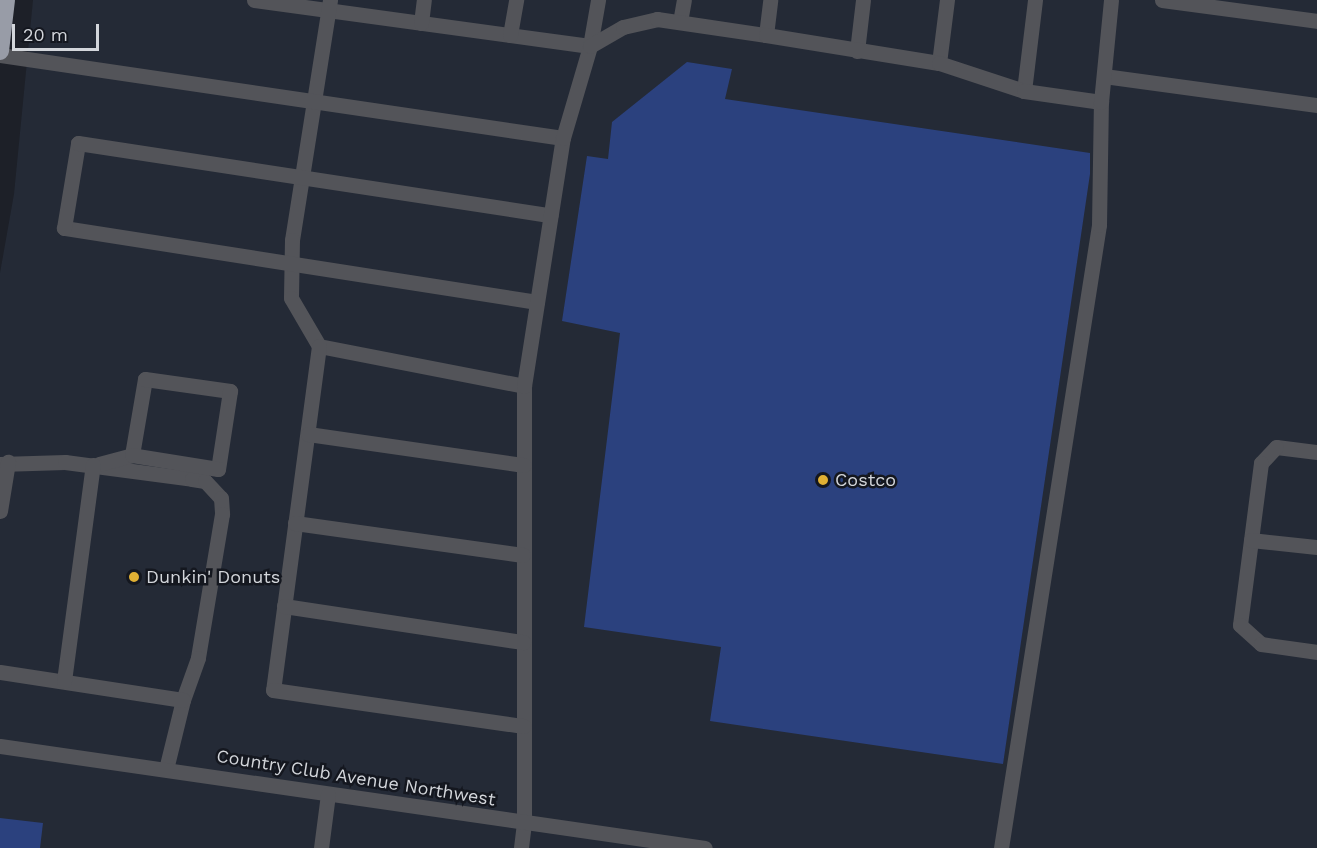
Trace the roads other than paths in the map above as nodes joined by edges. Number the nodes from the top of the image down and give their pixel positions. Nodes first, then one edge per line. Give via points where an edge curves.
1 (6, 0) edge
2 (254, 0) edge
3 (424, 0) edge
4 (516, 0) edge
5 (598, 0) edge
6 (684, 0) edge
7 (770, 0) edge
8 (863, 0) edge
9 (947, 0) edge
10 (1035, 0) edge
11 (1111, 0) edge
12 (1162, 0) edge
13 (329, 5) edge
14 (1317, 21) edge
15 (680, 22) junction
16 (421, 23) junction
17 (510, 35) junction
18 (766, 35) junction
19 (590, 46) junction
20 (857, 51) junction
21 (0, 53) edge
22 (939, 63) junction
23 (1104, 76) junction
24 (1024, 91) junction
25 (314, 100) junction
26 (1101, 102) junction
27 (1317, 105) edge
28 (563, 138) junction
29 (303, 175) junction
30 (551, 215) junction
31 (292, 262) junction
32 (537, 302) junction
33 (319, 346) junction
34 (524, 386) junction
35 (308, 434) junction
36 (1317, 452) edge
37 (132, 455) junction
38 (3, 461) edge
39 (93, 465) junction
40 (524, 465) junction
41 (0, 511) edge
42 (296, 523) junction
43 (1251, 540) junction
44 (1317, 547) edge
45 (524, 555) junction
46 (284, 606) junction
47 (523, 642) junction
48 (1317, 652) edge
49 (0, 672) edge
50 (64, 681) junction
51 (183, 700) junction
52 (523, 726) junction
53 (0, 746) edge
54 (166, 769) junction
55 (328, 794) junction
56 (524, 823) junction
57 (321, 848) edge
58 (521, 848) edge
59 (705, 848) edge
60 (1001, 848) edge

1 - 21 highway
2 - 13 street
3 - 16 street
4 - 17 street
5 - 19 street
6 - 15 street
7 - 18 street
8 - 20 street
9 - 22 street
10 - 24 street
11 - 23 street
12 - 14 street
13 - 16 street
13 - 25 street
15 - 18 street
15 - 19 street via 657,19 623,27
16 - 17 street
17 - 19 street
18 - 20 street
19 - 28 street
20 - 22 street
21 - 25 street
22 - 24 street
23 - 26 street
23 - 27 street
24 - 26 street
25 - 28 street
25 - 29 street
26 - 60 street via 1099,225
28 - 30 street
29 - 30 street
29 - 31 street
29 - 31 street via 78,143 64,228
30 - 32 street
31 - 32 street
31 - 33 street via 291,298
32 - 34 street
33 - 34 street
33 - 35 street
34 - 40 street
35 - 40 street
35 - 42 street
36 - 43 street via 1276,447 1261,463
37 - 37 street via 145,379 230,391 218,469
37 - 39 street
38 - 39 street
38 - 41 street
39 - 50 street
39 - 51 street via 205,482 221,498 222,514 198,658
40 - 45 street
42 - 45 street
42 - 46 street
43 - 44 street
43 - 48 street via 1240,625 1261,644
45 - 47 street
46 - 47 street
46 - 52 street via 273,690
47 - 52 street
49 - 50 street
50 - 51 street
51 - 54 street
52 - 56 street
53 - 54 street, Country Club Avenue Northwest
54 - 55 street, Country Club Avenue Northwest
55 - 56 street, Country Club Avenue Northwest
55 - 57 street
56 - 58 street
56 - 59 street, Country Club Avenue Northwest

